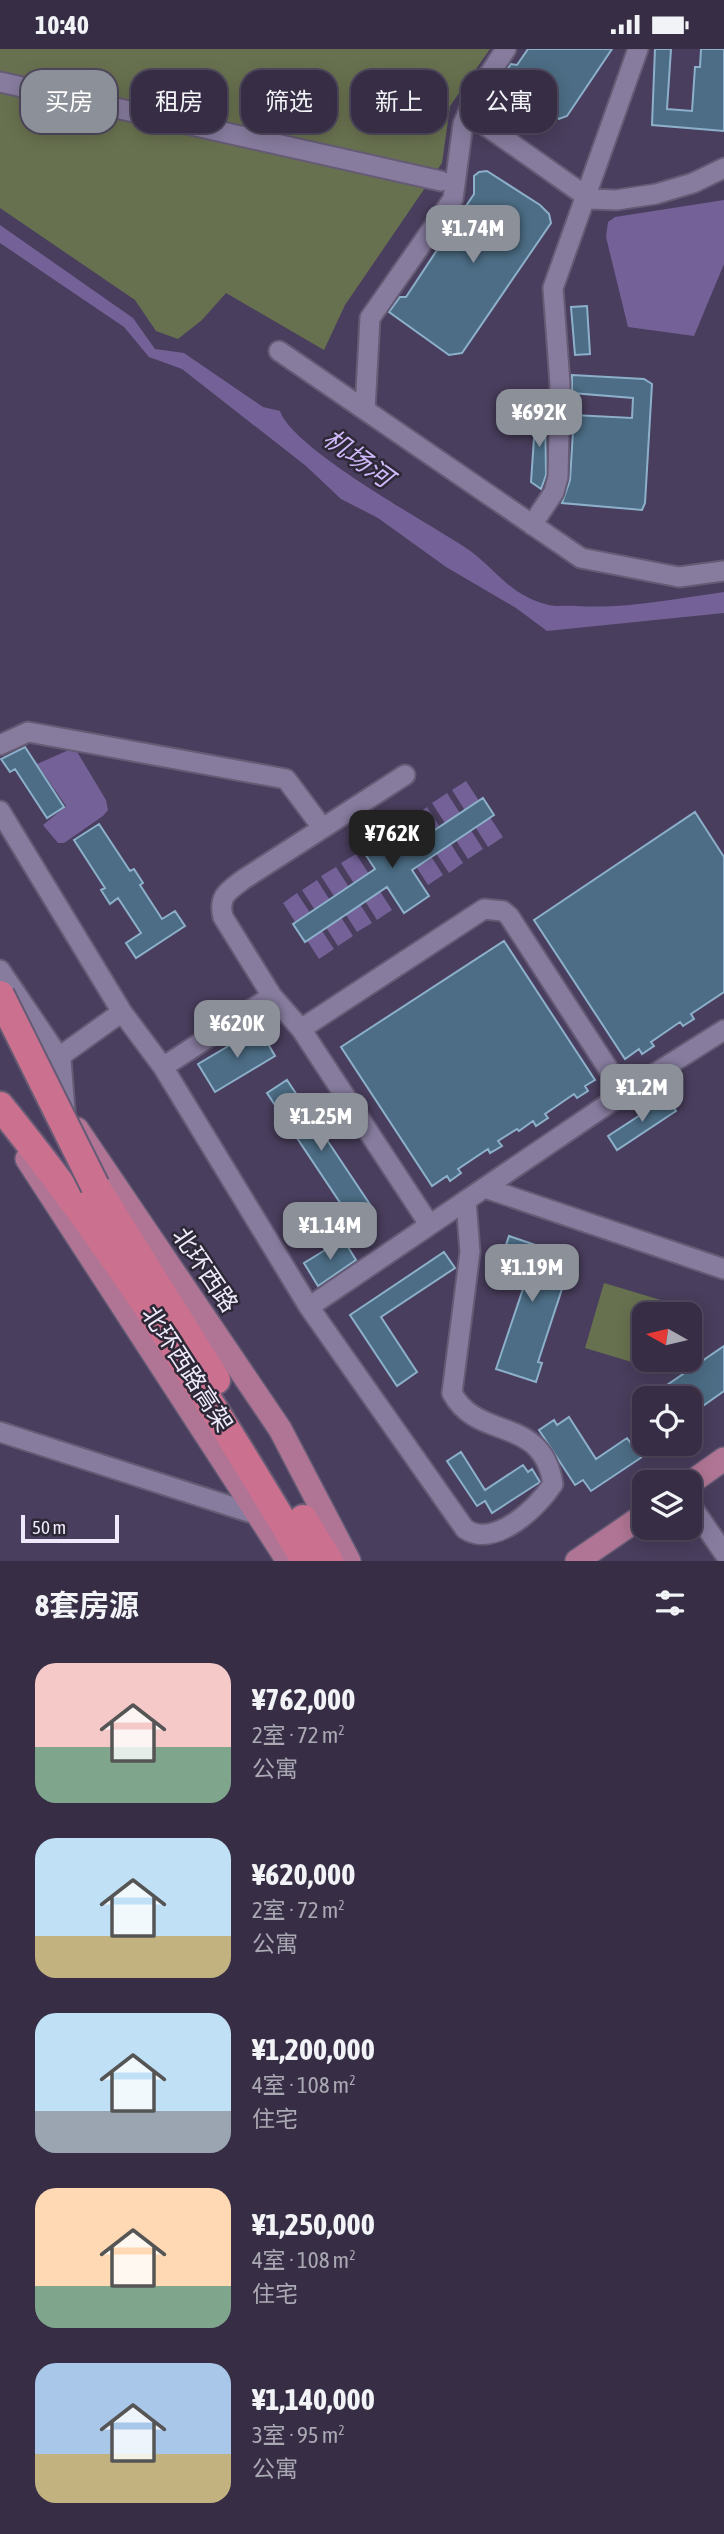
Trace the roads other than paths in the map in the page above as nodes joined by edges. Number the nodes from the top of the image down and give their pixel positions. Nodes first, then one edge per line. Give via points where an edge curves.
1 (506, 49) edge
2 (638, 49) edge
3 (492, 70) edge
4 (0, 82) edge
5 (462, 133) edge
6 (496, 133) edge
7 (724, 168) edge
8 (441, 181) dead end
9 (585, 197) junction
10 (278, 351) dead end
11 (365, 410) junction
12 (532, 525) junction
13 (724, 571) edge
14 (0, 745) edge
15 (405, 775) dead end
16 (0, 811) edge
17 (321, 826) junction
18 (0, 970) edge
19 (0, 995) edge
20 (272, 996) junction
21 (122, 1012) junction
22 (0, 1018) edge
23 (301, 1029) junction
24 (724, 1030) edge
25 (59, 1057) junction
26 (163, 1067) junction
27 (624, 1093) junction
28 (0, 1106) edge
29 (65, 1111) junction
30 (0, 1118) edge
31 (485, 1188) junction
32 (466, 1201) junction
33 (429, 1224) junction
34 (724, 1269) edge
35 (309, 1307) junction
36 (0, 1432) edge
37 (724, 1459) edge
38 (702, 1475) edge
39 (261, 1516) junction
40 (702, 1521) edge
41 (632, 1523) edge
42 (724, 1553) edge
43 (288, 1561) edge
44 (306, 1561) edge
45 (329, 1561) edge
46 (349, 1561) edge
47 (578, 1561) edge

1 - 3 street
2 - 9 street
4 - 8 street
5 - 11 street via 453,199 370,318
6 - 9 street
7 - 9 street via 656,194 616,200
9 - 12 street via 553,288 560,384 558,477 554,492
10 - 11 street
11 - 12 street
12 - 13 street via 581,558 679,577
14 - 17 street via 28,732 286,779
15 - 17 street
16 - 21 street
17 - 20 street via 224,894 220,903 223,917
18 - 25 street
19 - 45 highway, 北环西路高架, bridge via 95,1186
20 - 23 street
20 - 26 street
21 - 25 street
21 - 26 street
22 - 29 main road, 北环西路
23 - 27 street via 492,908 509,916
23 - 33 street
24 - 27 street
25 - 29 street
26 - 35 street
27 - 31 street
28 - 44 highway, 北环西路高架 via 62,1182 242,1453
29 - 46 main road, 北环西路 via 280,1429
30 - 39 main road
31 - 32 street
31 - 34 street
32 - 33 street
32 - 35 street via 470,1252 452,1393 468,1413 529,1440 550,1462 553,1483 541,1501 497,1532 481,1535 465,1529
33 - 35 street
36 - 39 street
37 - 38 main road
39 - 43 main road
40 - 42 street
41 - 47 main road

